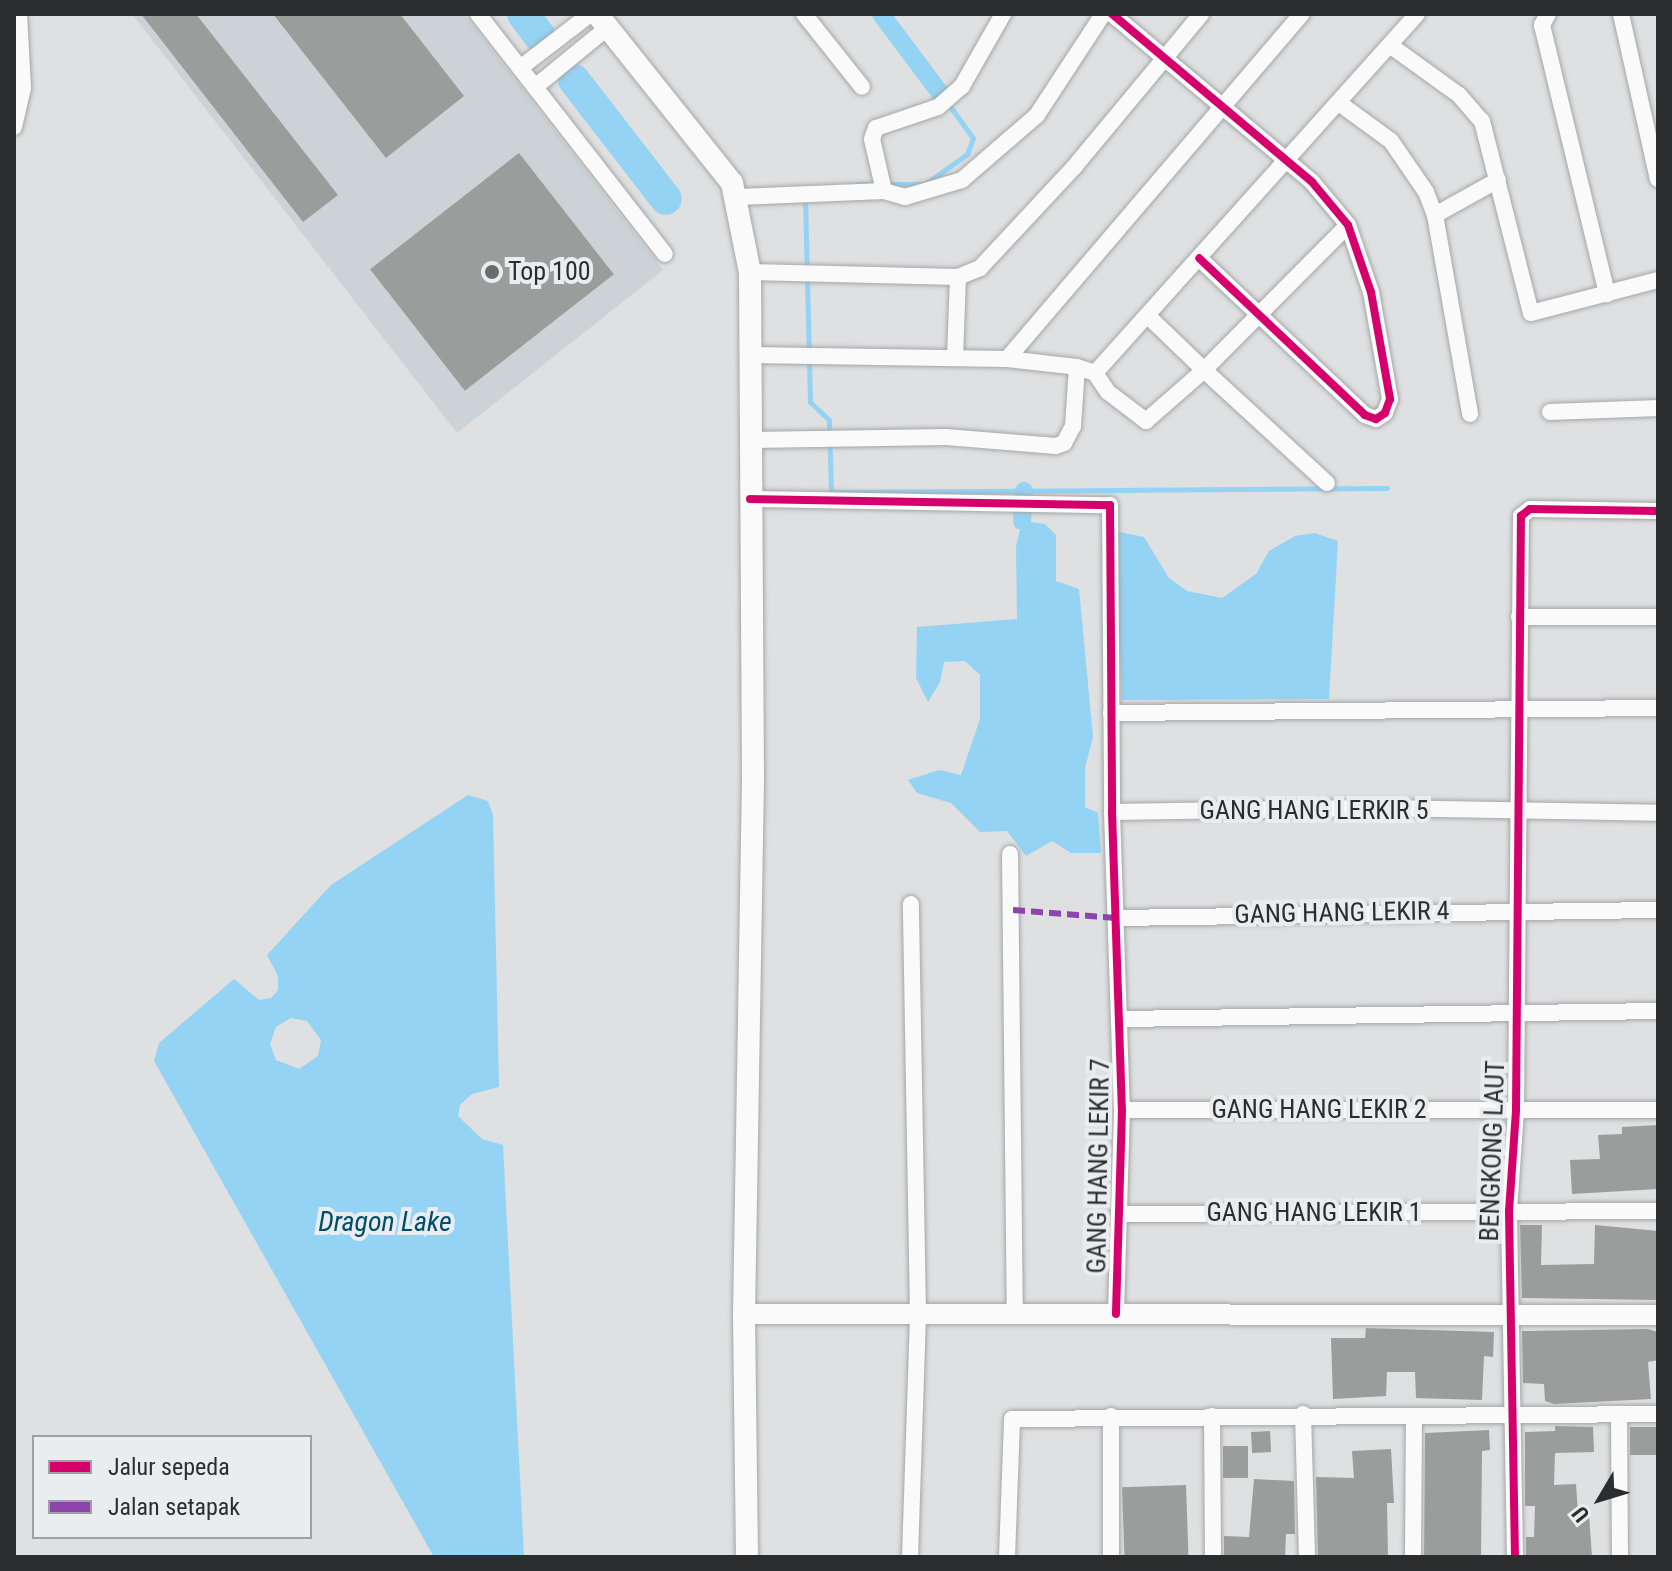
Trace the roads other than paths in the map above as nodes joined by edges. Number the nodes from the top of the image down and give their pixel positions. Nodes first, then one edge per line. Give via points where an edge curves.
1 (19, 14) edge
2 (478, 14) edge
3 (804, 14) edge
4 (1003, 14) edge
5 (1103, 14) edge
6 (1112, 14) edge
7 (1201, 14) edge
8 (1302, 14) edge
9 (1417, 14) edge
10 (1548, 14) edge
11 (1621, 14) edge
12 (598, 19) edge
13 (1391, 46) junction
14 (1164, 56) junction
15 (520, 68) junction
16 (535, 87) junction
17 (862, 87) dead end
18 (1339, 103) junction
19 (1222, 107) junction
20 (14, 127) edge
21 (1284, 159) junction
22 (1658, 179) edge
23 (1498, 180) junction
24 (883, 185) junction
25 (738, 197) junction
26 (1435, 215) junction
27 (1348, 225) junction
28 (665, 254) dead end
29 (1199, 258) junction
30 (750, 272) junction
31 (958, 277) junction
32 (1658, 280) edge
33 (1607, 294) junction
34 (1259, 312) junction
35 (1149, 317) junction
36 (750, 355) junction
37 (955, 358) junction
38 (1007, 359) junction
39 (1077, 367) junction
40 (1204, 370) junction
41 (1095, 373) junction
42 (1658, 408) edge
43 (1550, 412) dead end
44 (1470, 414) dead end
45 (751, 440) junction
46 (1327, 483) dead end
47 (750, 499) junction
48 (1658, 511) edge
49 (1519, 617) junction
50 (1658, 617) edge
51 (1518, 707) junction
52 (1658, 708) edge
53 (1111, 713) junction
54 (1112, 812) junction
55 (1517, 813) junction
56 (1658, 813) edge
57 (1010, 854) dead end
58 (911, 904) dead end
59 (1658, 910) edge
60 (1516, 911) junction
61 (1116, 918) junction
62 (1517, 1010) junction
63 (1658, 1011) edge
64 (1121, 1019) junction
65 (1122, 1110) junction
66 (1516, 1110) junction
67 (1658, 1110) edge
68 (1509, 1211) junction
69 (1658, 1211) edge
70 (1119, 1214) junction
71 (1509, 1313) junction
72 (744, 1314) junction
73 (918, 1314) junction
74 (1116, 1314) junction
75 (1015, 1315) junction
76 (1658, 1315) edge
77 (1303, 1414) junction
78 (1658, 1414) edge
79 (1619, 1415) junction
80 (1111, 1416) junction
81 (1212, 1416) junction
82 (1515, 1417) junction
83 (1414, 1418) junction
84 (747, 1557) edge
85 (910, 1557) edge
86 (1007, 1557) edge
87 (1111, 1557) edge
88 (1213, 1557) edge
89 (1307, 1557) edge
90 (1413, 1557) edge
91 (1515, 1557) edge
92 (1620, 1557) edge

1 - 20 street via 23,88
2 - 15 street
3 - 17 street
4 - 24 street via 962,86 938,107 876,128 872,139
5 - 24 street via 1057,90 1007,145 962,180 918,195
6 - 14 street
7 - 14 street
8 - 19 street
9 - 13 street
10 - 33 street via 1542,25
11 - 22 street
12 - 15 street
12 - 16 street
12 - 25 main road via 726,175
13 - 18 street
13 - 23 street via 1472,108 1489,137
14 - 19 street
14 - 31 street via 1020,229 980,268
15 - 16 street
16 - 28 street
18 - 21 street
18 - 26 street via 1391,141 1411,164
19 - 21 street
19 - 38 street
21 - 27 street via 1330,200
21 - 29 street
23 - 26 street
23 - 33 street via 1531,313
24 - 25 street via 814,196
25 - 30 main road
26 - 44 street
27 - 34 street
27 - 34 street via 1371,292 1390,399 1385,413 1376,419 1365,415
29 - 34 street
29 - 35 street
30 - 31 street
30 - 36 main road
31 - 37 street
32 - 33 street
34 - 40 street
35 - 40 street
35 - 41 street
36 - 37 street
36 - 45 main road
37 - 38 street
38 - 39 street
39 - 41 street
39 - 45 street via 1073,426 1064,443 1056,446 946,437
40 - 41 street via 1146,421 1108,392
40 - 46 street
42 - 43 street
45 - 47 main road
47 - 53 street, GANG HANG LEKIR 7 via 1110,505
47 - 72 main road via 753,779
48 - 49 street, BENGKONG LAUT via 1522,512
49 - 50 street
49 - 51 street, BENGKONG LAUT
51 - 52 street
51 - 53 street
51 - 55 street, BENGKONG LAUT
53 - 54 street, GANG HANG LEKIR 7
54 - 55 street, GANG HANG LERKIR 5 via 1381,808
54 - 61 street, GANG HANG LEKIR 7
55 - 56 street, GANG HANG LERKIR 5
55 - 60 street, BENGKONG LAUT
57 - 75 street
58 - 73 street
59 - 60 street, GANG HANG LEKIR 4
60 - 61 street, GANG HANG LEKIR 4
60 - 62 street, BENGKONG LAUT
61 - 64 street, GANG HANG LEKIR 7
62 - 63 street
62 - 64 street
62 - 66 street, BENGKONG LAUT
64 - 65 street, GANG HANG LEKIR 7
65 - 66 street, GANG HANG LEKIR 2
65 - 70 street, GANG HANG LEKIR 7
66 - 67 street, GANG HANG LEKIR 2
66 - 68 street, BENGKONG LAUT
68 - 69 street, GANG HANG LEKIR 1
68 - 70 street, GANG HANG LEKIR 1
68 - 71 street, BENGKONG LAUT
70 - 74 street, GANG HANG LEKIR 7
71 - 74 street
71 - 76 street
71 - 82 street, BENGKONG LAUT
72 - 73 street
72 - 84 main road
73 - 75 street
73 - 85 street
74 - 75 street
77 - 81 street
77 - 83 street
77 - 89 street
78 - 79 street
79 - 82 street
79 - 92 street
80 - 81 street
80 - 86 street via 1010,1422
80 - 87 street
81 - 88 street
82 - 83 street
82 - 91 street, BENGKONG LAUT
83 - 90 street

